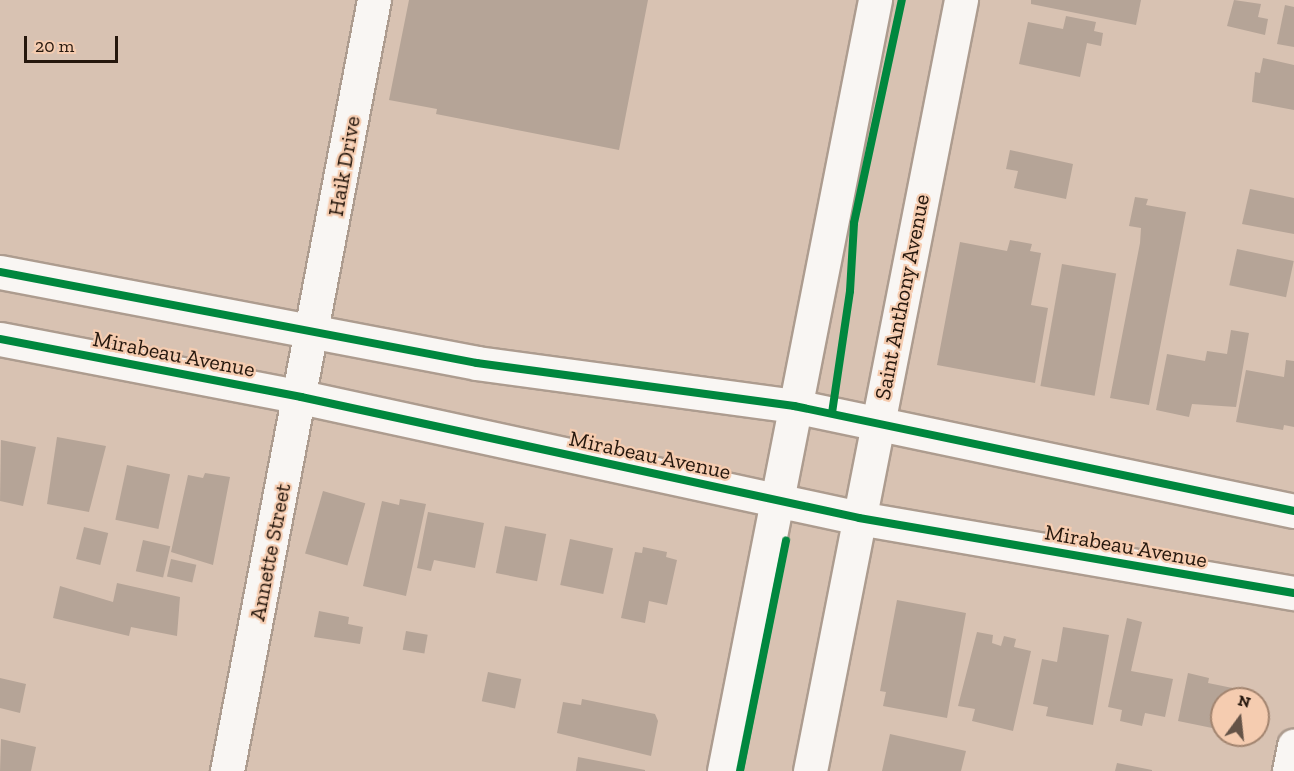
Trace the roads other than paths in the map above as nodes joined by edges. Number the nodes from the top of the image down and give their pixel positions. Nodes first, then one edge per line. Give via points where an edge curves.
1 (375, 0) edge
2 (875, 0) edge
3 (961, 0) edge
4 (0, 272) edge
5 (314, 332) junction
6 (0, 339) edge
7 (301, 397) junction
8 (794, 406) junction
9 (878, 422) junction
10 (776, 501) junction
11 (1294, 511) edge
12 (859, 518) junction
13 (1294, 593) edge
14 (1294, 745) edge
15 (227, 771) edge
16 (724, 771) edge
17 (810, 771) edge
18 (1289, 771) edge

1 - 5 street, Haik Drive
2 - 8 street
3 - 9 street, Saint Anthony Avenue
4 - 5 street
5 - 7 street, Annette Street
5 - 8 street via 477,363
6 - 7 street, Mirabeau Avenue
7 - 10 street, Mirabeau Avenue
7 - 15 street, Annette Street
8 - 9 street
8 - 10 street
9 - 11 street
9 - 12 street, Saint Anthony Avenue
10 - 12 street, Mirabeau Avenue
10 - 16 street
12 - 13 street, Mirabeau Avenue
12 - 17 street, Saint Anthony Avenue
14 - 18 street

